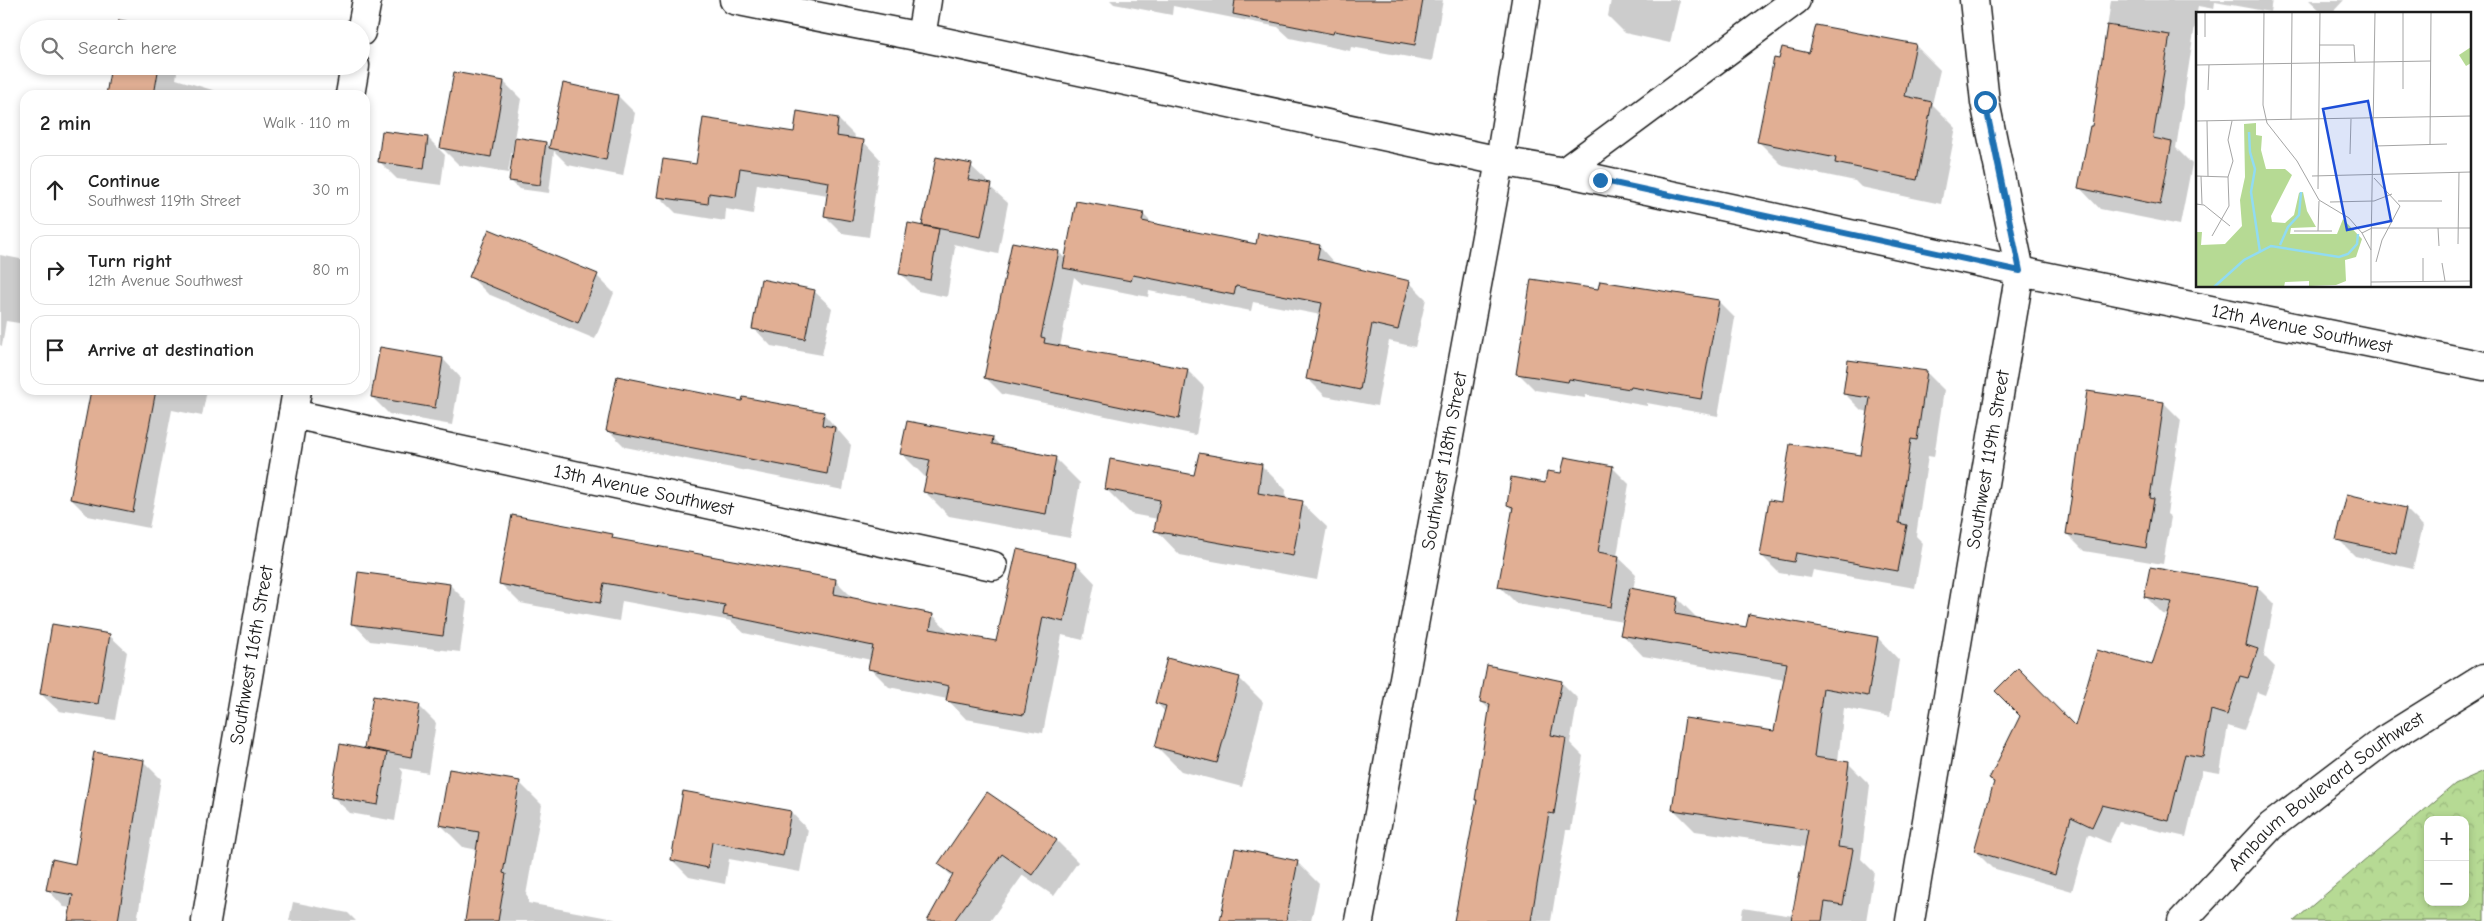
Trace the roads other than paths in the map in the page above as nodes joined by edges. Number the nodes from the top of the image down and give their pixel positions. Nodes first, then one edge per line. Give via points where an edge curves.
1 (367, 0) edge
2 (734, 0) edge
3 (927, 0) edge
4 (1526, 0) edge
5 (1796, 0) edge
6 (1974, 0) edge
7 (363, 20) edge
8 (921, 37) junction
9 (353, 75) edge
10 (351, 90) edge
11 (1500, 161) junction
12 (1564, 172) junction
13 (2020, 271) junction
14 (2484, 366) edge
15 (295, 402) edge
16 (993, 566) dead end
17 (2484, 678) edge
18 (206, 921) edge
19 (1359, 921) edge
20 (1910, 921) edge
21 (2182, 921) edge

1 - 7 street
2 - 8 street, 12th Avenue Southwest
3 - 8 street
4 - 11 street, Southwest 118th Street
5 - 12 street
6 - 13 street, Southwest 119th Street via 1985,102
8 - 11 street, 12th Avenue Southwest
9 - 10 street
11 - 12 street, 12th Avenue Southwest
11 - 19 street, Southwest 118th Street
12 - 13 street, 12th Avenue Southwest
13 - 14 street, 12th Avenue Southwest
13 - 20 street, Southwest 119th Street
15 - 16 street, 13th Avenue Southwest
15 - 18 street, Southwest 116th Street
17 - 21 street, Ambaum Boulevard Southwest via 2383,740 2271,826

